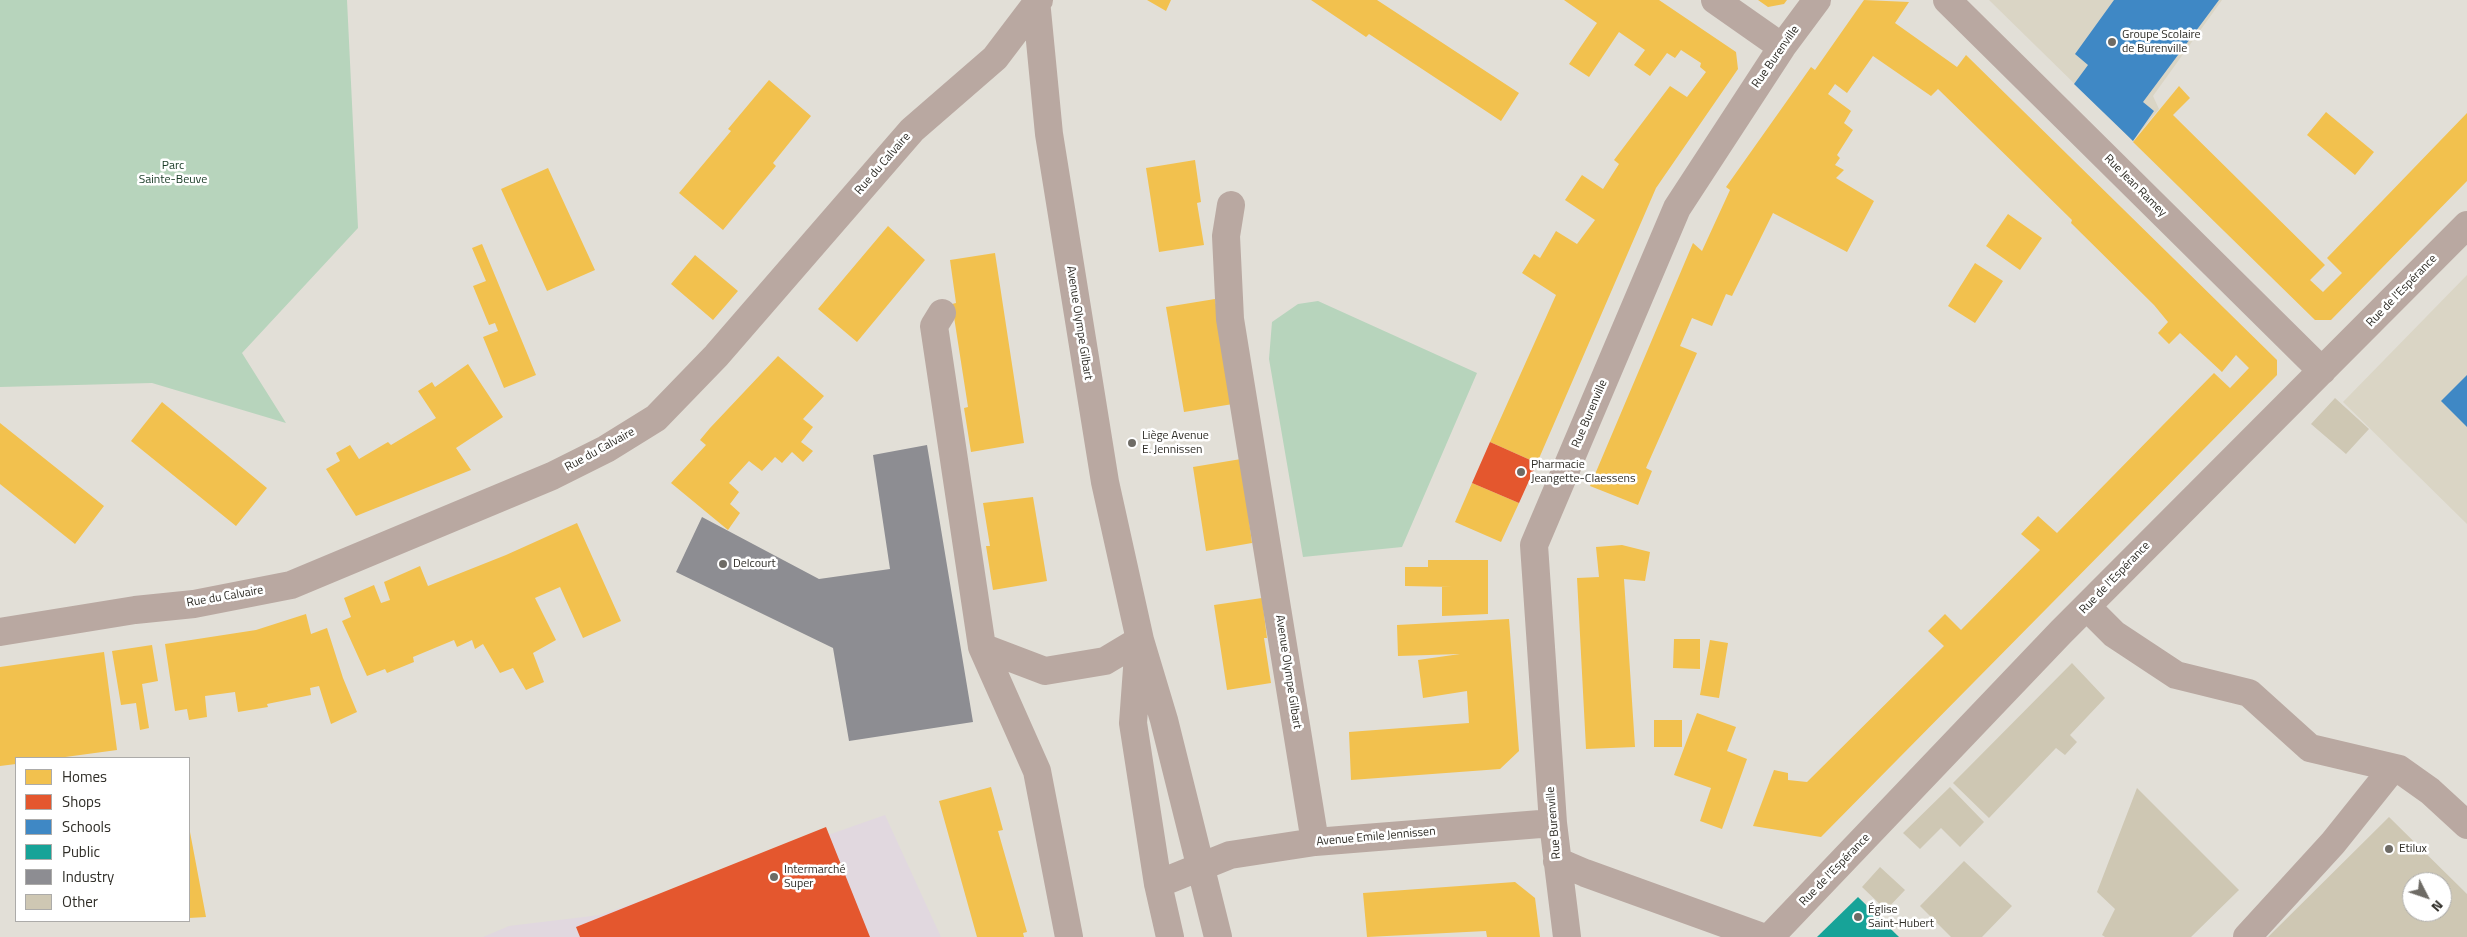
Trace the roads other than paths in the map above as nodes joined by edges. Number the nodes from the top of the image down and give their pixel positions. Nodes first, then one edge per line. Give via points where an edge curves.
1 (1715, 0) edge
2 (1818, 0) edge
3 (1947, 0) edge
4 (1037, 1) edge
5 (1782, 47) junction
6 (1231, 205) dead end
7 (2467, 224) edge
8 (942, 312) dead end
9 (2322, 371) junction
10 (2087, 607) junction
11 (0, 632) edge
12 (1140, 640) junction
13 (982, 647) junction
14 (2393, 768) junction
15 (1553, 823) junction
16 (2467, 825) edge
17 (1315, 842) junction
18 (1557, 860) junction
19 (1202, 865) junction
20 (1158, 884) junction
21 (1069, 937) edge
22 (1170, 937) edge
23 (1218, 937) edge
24 (1568, 937) edge
25 (1762, 937) edge
26 (1770, 937) edge
27 (2247, 937) edge

1 - 5 street
2 - 5 street, Rue Burenville
3 - 9 street, Rue Jean Ramey
4 - 11 street, Rue du Calvaire via 994,58 912,130 716,356 656,418 606,449 552,476 291,585 194,604
4 - 12 street, Avenue Olympe Gilbart via 1049,134 1104,482
5 - 15 street, Rue Burenville via 1676,208 1534,545
6 - 17 street, Avenue Olympe Gilbart via 1226,236 1230,319
7 - 9 street, Rue de l'Espérance
8 - 13 street via 934,326
9 - 10 street, Rue de l'Espérance
10 - 14 street via 2114,634 2176,676 2249,693 2310,748
10 - 26 street, Rue de l'Espérance
12 - 13 street via 1105,661 1045,671
12 - 19 street, Avenue Olympe Gilbart
12 - 20 street, Avenue Olympe Gilbart via 1133,723
13 - 21 street via 1037,771
14 - 16 street via 2430,791
14 - 27 street via 2334,843
15 - 17 street, Avenue Emile Jennissen
15 - 18 street, Rue Burenville
17 - 19 street, Avenue Emile Jennissen via 1230,855
18 - 24 street, Rue Burenville
18 - 25 street
19 - 20 street, Avenue Emile Jennissen
19 - 23 street, Avenue Olympe Gilbart
20 - 22 street, Avenue Olympe Gilbart

